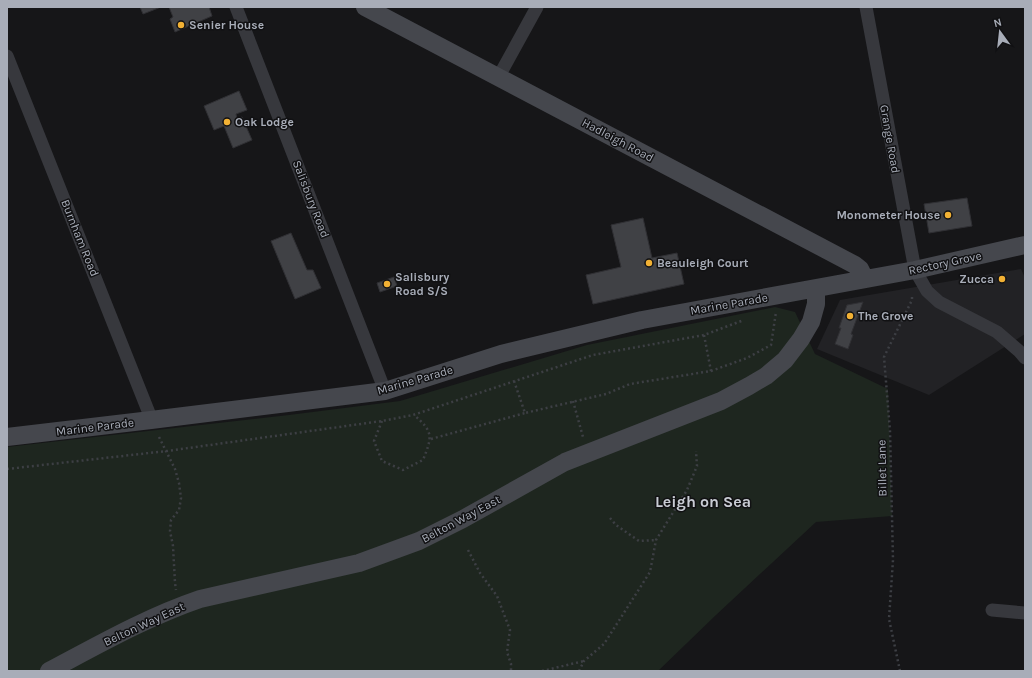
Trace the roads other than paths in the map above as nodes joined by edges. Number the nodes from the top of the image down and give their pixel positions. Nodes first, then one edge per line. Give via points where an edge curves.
1 (236, 7) edge
2 (365, 7) edge
3 (537, 7) edge
4 (866, 7) edge
5 (7, 56) edge
6 (498, 78) junction
7 (1025, 244) edge
8 (915, 270) junction
9 (865, 280) junction
10 (816, 289) junction
11 (1025, 358) edge
12 (385, 391) junction
13 (151, 420) junction
14 (7, 437) edge
15 (992, 610) dead end
16 (1025, 613) edge
17 (49, 671) edge

1 - 12 street, Salisbury Road
2 - 6 street, Hadleigh Road
3 - 6 street
4 - 8 street, Grange Road
5 - 13 street, Burnham Road
6 - 9 street, Hadleigh Road via 855,264
7 - 8 street, Rectory Grove
8 - 9 street, Rectory Grove
8 - 11 street via 927,291 939,302 997,332
9 - 10 street, Rectory Grove
10 - 12 street, Marine Parade via 572,336 501,354
10 - 17 street, Belton Way East via 816,304 811,322 785,360 766,376 721,401 565,462 420,541 359,563 200,599 180,606 140,623
12 - 13 street, Marine Parade
13 - 14 street, Marine Parade
15 - 16 street

